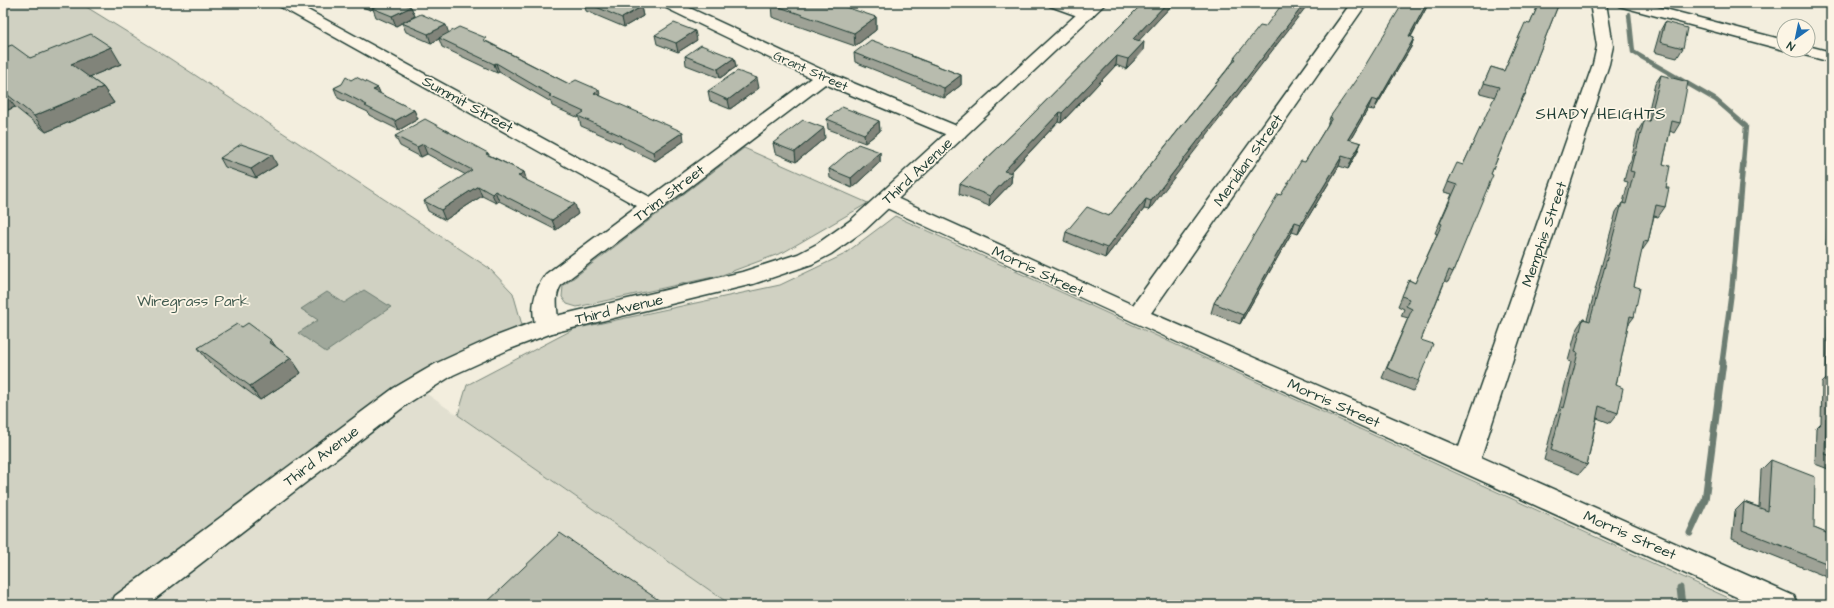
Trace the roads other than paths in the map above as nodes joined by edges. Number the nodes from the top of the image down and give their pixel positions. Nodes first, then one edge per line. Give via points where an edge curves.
1 (284, 3) edge
2 (667, 3) edge
3 (1055, 3) edge
4 (1359, 3) edge
5 (1598, 3) edge
6 (1624, 3) edge
7 (1092, 8) edge
8 (1776, 43) edge
9 (1816, 53) edge
10 (1831, 57) edge
11 (823, 77) junction
12 (958, 132) junction
13 (885, 200) junction
14 (652, 206) junction
15 (1137, 316) junction
16 (547, 326) junction
17 (1467, 462) junction
18 (125, 605) edge
19 (1784, 605) edge

1 - 14 street, Summit Street
2 - 11 street, Grant Street
3 - 7 street
4 - 15 street, Meridian Street
5 - 17 street, Memphis Street via 1605,46 1601,64
6 - 8 street
7 - 12 street, Third Avenue
9 - 10 street
11 - 12 street, Grant Street
11 - 14 street, Trim Street
12 - 13 street, Third Avenue
13 - 15 street, Morris Street
13 - 16 street, Third Avenue via 842,238 804,260 744,279
14 - 16 street, Trim Street via 551,283 544,298
15 - 17 street, Morris Street
16 - 18 street, Third Avenue via 468,358 413,387
17 - 19 street, Morris Street

